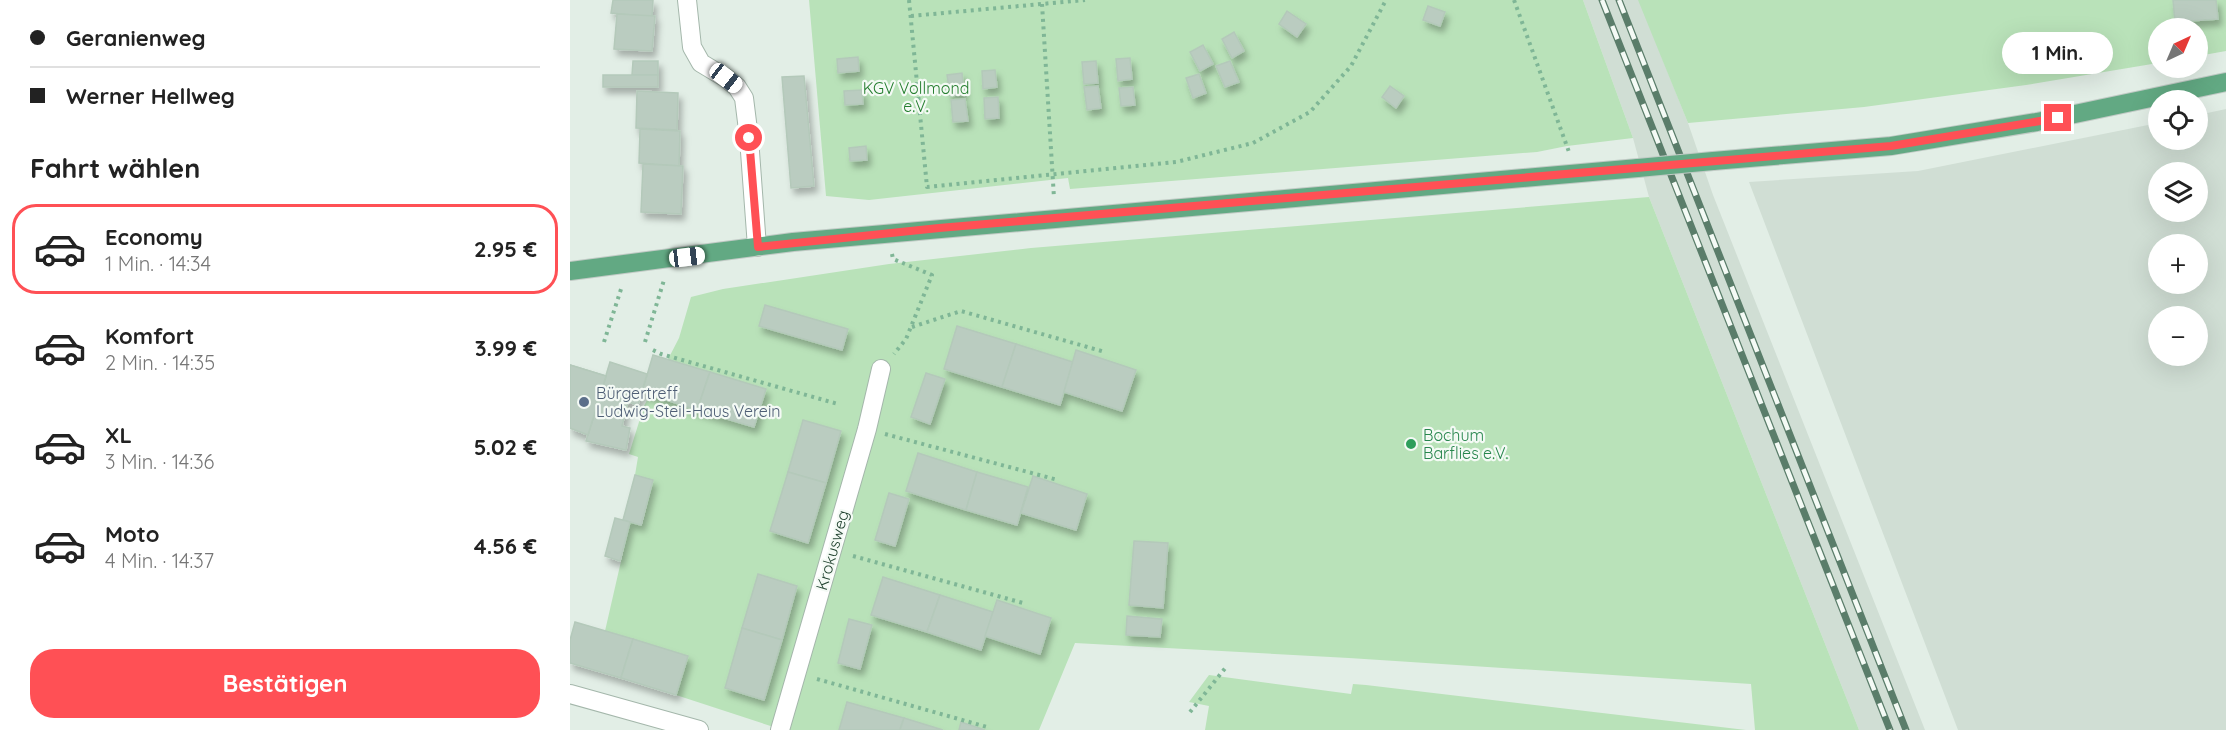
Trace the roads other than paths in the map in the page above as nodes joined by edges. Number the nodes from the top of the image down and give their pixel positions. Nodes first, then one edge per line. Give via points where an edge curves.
1 (687, 0) edge
2 (2226, 82) edge
3 (758, 247) junction
4 (570, 272) edge
5 (881, 369) road end
6 (570, 694) edge
7 (699, 730) edge
8 (780, 730) edge

1 - 3 street via 692,48 701,63 737,87 744,98
2 - 3 main road, bridge via 2037,122 1891,146
3 - 4 main road
5 - 8 street, Krokusweg
6 - 7 street

